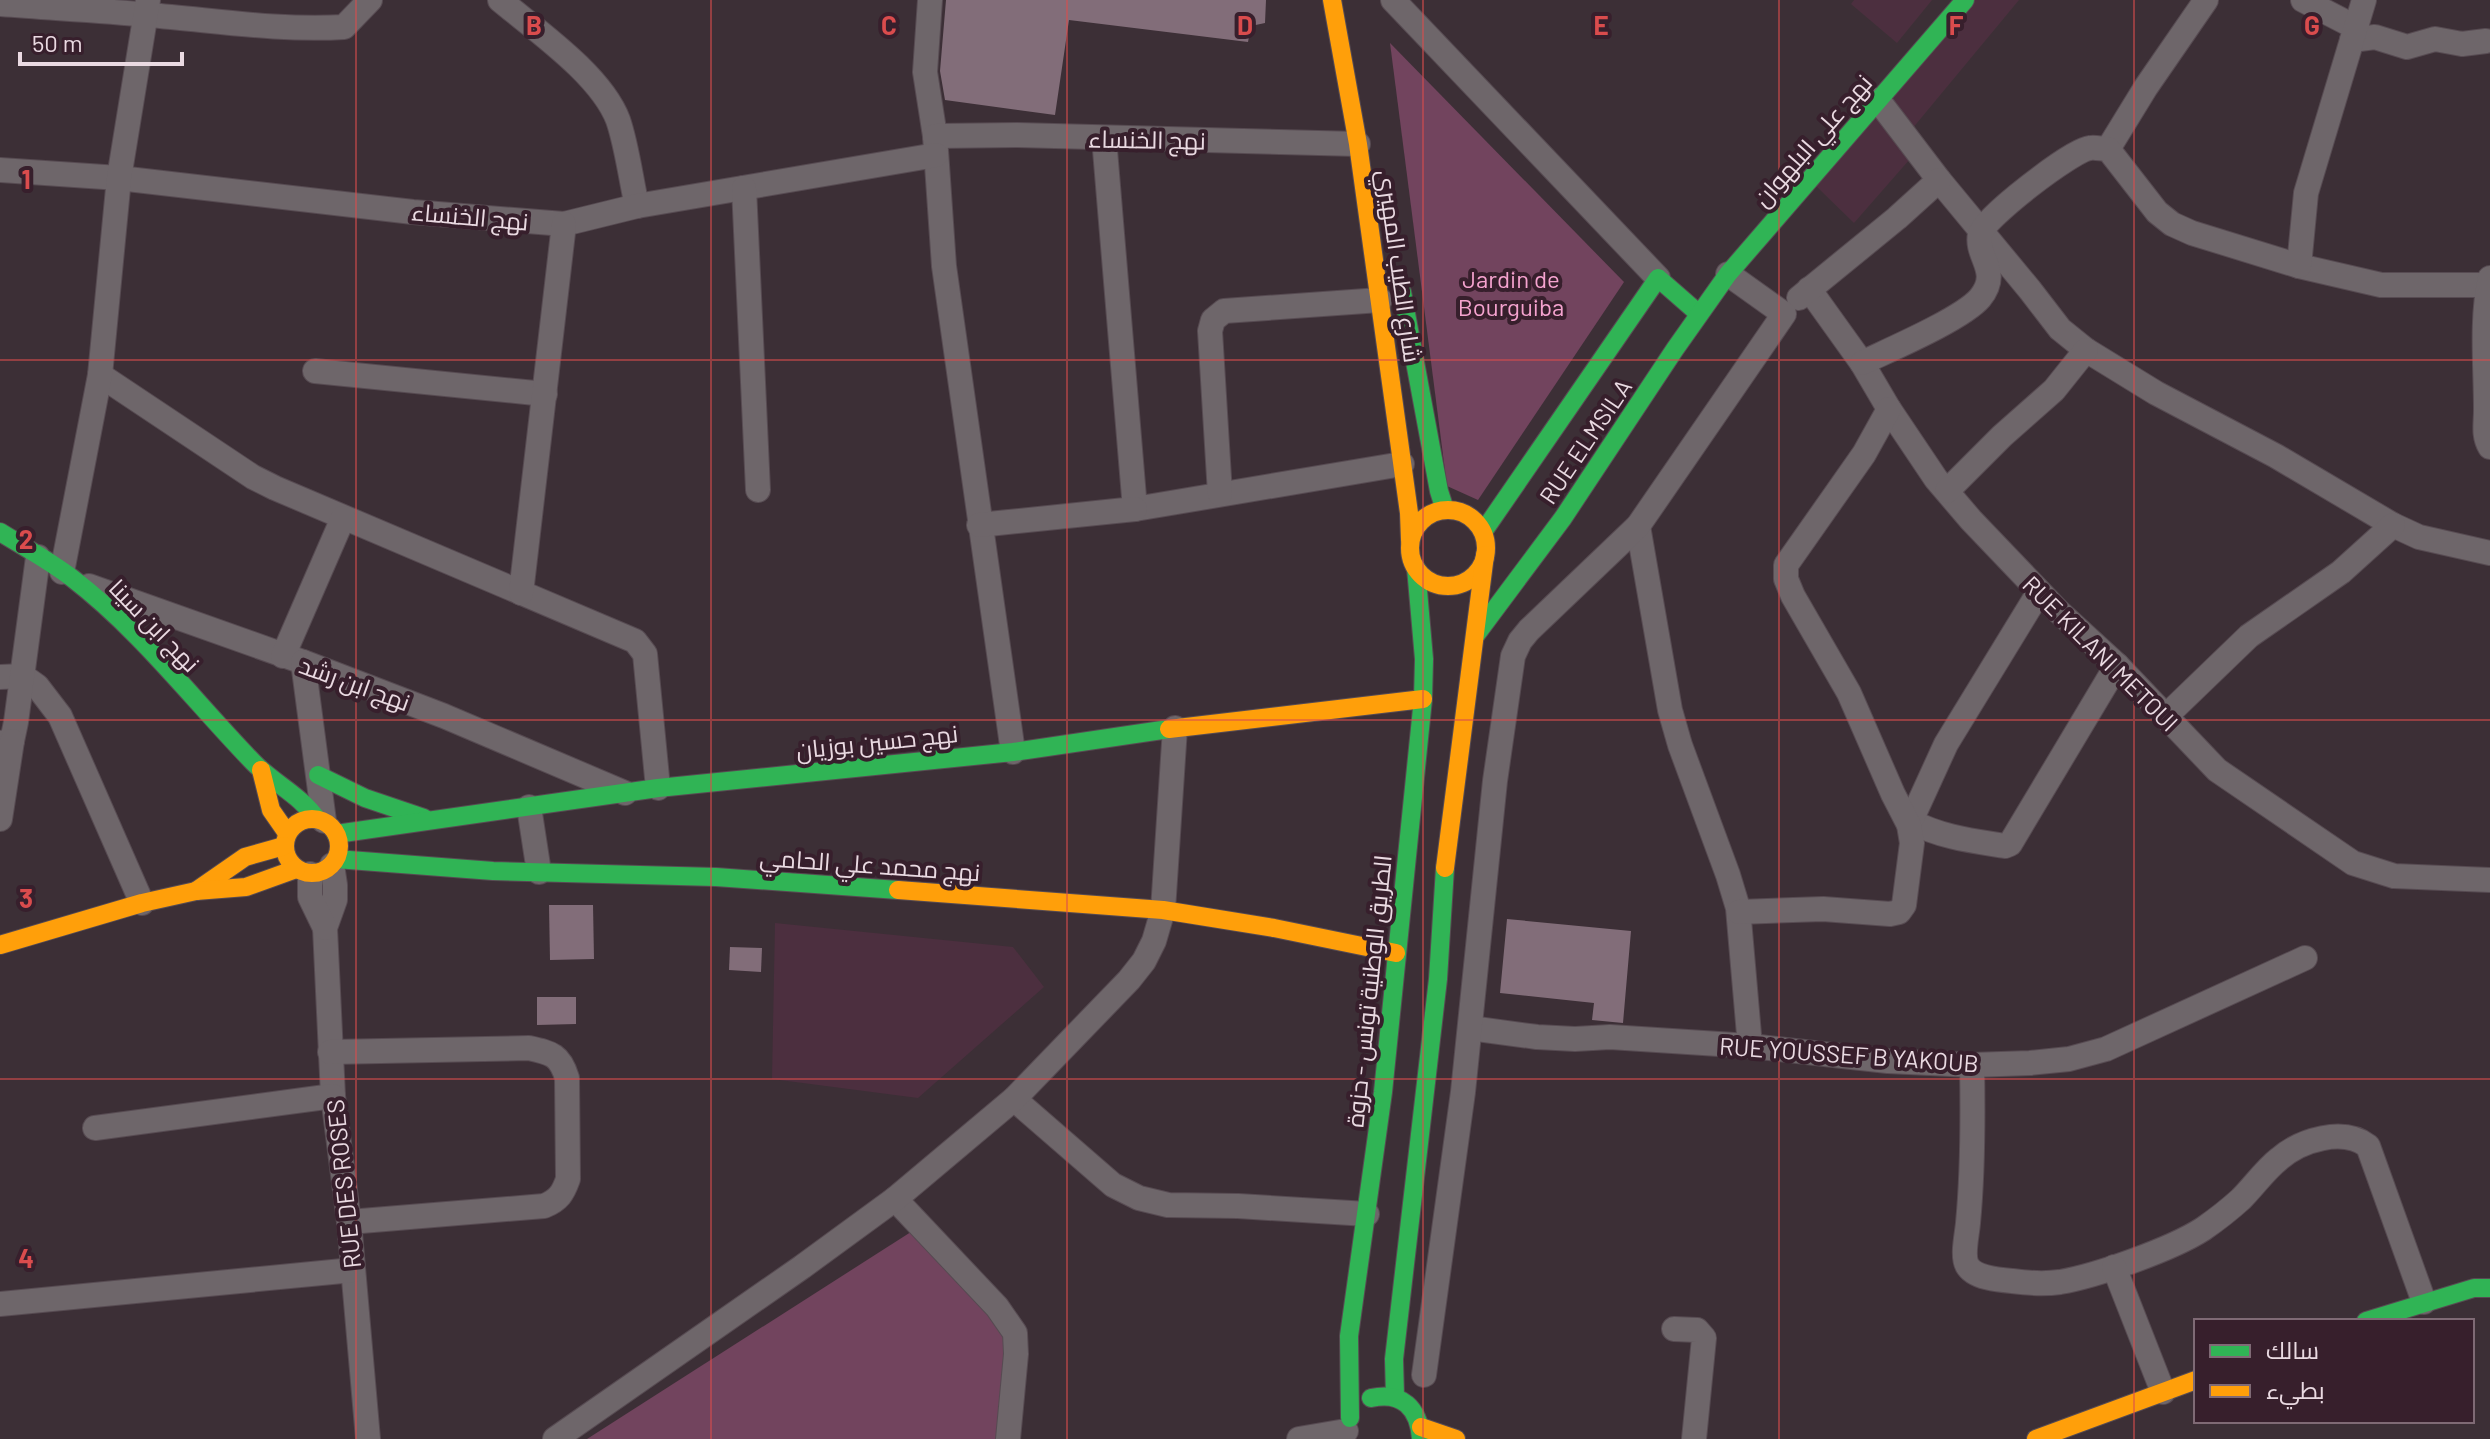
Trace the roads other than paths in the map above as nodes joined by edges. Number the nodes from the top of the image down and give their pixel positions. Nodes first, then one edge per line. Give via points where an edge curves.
1 (340, 0) edge
2 (370, 0) edge
3 (500, 0) edge
4 (930, 0) edge
5 (1332, 0) edge
6 (1393, 0) edge
7 (1965, 0) edge
8 (2206, 0) edge
9 (2303, 0) edge
10 (2364, 0) edge
11 (0, 4) edge
12 (147, 7) edge
13 (344, 27) junction
14 (2354, 34) junction
15 (2489, 40) edge
16 (1878, 100) junction
17 (1104, 138) junction
18 (1358, 144) junction
19 (936, 145) junction
20 (2108, 149) junction
21 (0, 170) edge
22 (119, 178) junction
23 (1939, 180) junction
24 (744, 188) junction
25 (637, 206) junction
26 (564, 224) junction
27 (1981, 230) junction
28 (2299, 266) junction
29 (1398, 267) dead end
30 (1728, 274) junction
31 (1658, 278) junction
32 (2489, 282) edge
33 (1809, 289) junction
34 (1380, 300) junction
35 (1698, 313) junction
36 (1784, 314) junction
37 (2086, 350) junction
38 (1862, 363) junction
39 (315, 371) dead end
40 (100, 375) junction
41 (545, 394) junction
42 (1889, 409) junction
43 (2490, 447) edge
44 (1402, 464) junction
45 (758, 490) dead end
46 (1947, 491) junction
47 (1220, 494) junction
48 (1135, 509) junction
49 (1445, 510) junction
50 (343, 518) junction
51 (979, 525) junction
52 (2393, 525) junction
53 (1638, 526) junction
54 (0, 532) edge
55 (1483, 532) junction
56 (1410, 540) junction
57 (2490, 553) edge
58 (1485, 555) junction
59 (38, 557) junction
60 (1416, 568) junction
61 (70, 578) junction
62 (2039, 592) junction
63 (521, 593) junction
64 (1475, 636) junction
65 (293, 659) junction
66 (2117, 665) junction
67 (11, 676) edge
68 (1423, 699) junction
69 (2165, 717) junction
70 (1175, 728) junction
71 (6, 742) edge
72 (1013, 752) junction
73 (261, 770) junction
74 (318, 775) junction
75 (658, 788) junction
76 (626, 794) junction
77 (529, 807) junction
78 (0, 819) edge
79 (431, 820) junction
80 (1910, 823) junction
81 (326, 825) junction
82 (286, 839) junction
83 (319, 867) junction
84 (539, 872) junction
85 (2490, 880) edge
86 (196, 891) junction
87 (142, 903) junction
88 (1163, 910) junction
89 (1739, 912) junction
90 (0, 945) edge
91 (1396, 953) junction
92 (2305, 958) dead end
93 (1470, 1028) junction
94 (1750, 1046) junction
95 (330, 1052) junction
96 (1972, 1065) junction
97 (333, 1096) junction
98 (1014, 1099) junction
99 (95, 1128) dead end
100 (895, 1199) junction
101 (1367, 1214) junction
102 (349, 1222) junction
103 (2114, 1267) junction
104 (353, 1270) junction
105 (2490, 1288) edge
106 (2424, 1302) junction
107 (0, 1304) edge
108 (2372, 1319) edge
109 (1674, 1329) dead end
110 (1424, 1375) dead end
111 (2194, 1381) edge
112 (2163, 1392) junction
113 (1395, 1396) junction
114 (1348, 1429) edge
115 (1421, 1433) edge
116 (368, 1439) edge
117 (555, 1439) edge
118 (1008, 1439) edge
119 (1299, 1439) edge
120 (1456, 1439) edge
121 (1694, 1439) edge
122 (2036, 1439) edge

1 - 13 street
2 - 13 street
3 - 25 street via 568,57 606,99 618,120
4 - 19 street via 925,72
5 - 18 street, شارع الطيب المهيري
6 - 31 street
7 - 16 street, نهج علي البلهوان
8 - 20 street
9 - 14 street
10 - 14 street
11 - 12 street
12 - 13 street via 266,26
12 - 22 street
14 - 15 street via 2407,47 2435,39 2456,44
14 - 28 street via 2306,193
16 - 23 street
16 - 30 street, نهج علي البلهوان
17 - 18 street, نهج الخنساء
17 - 19 street, نهج الخنساء
17 - 48 street
18 - 34 street, شارع الطيب المهيري
19 - 24 street, نهج الخنساء
19 - 51 street via 944,266
20 - 27 street via 2088,148 2068,157
20 - 28 street via 2172,224
21 - 22 street, نهج الخنساء
22 - 26 street, نهج الخنساء
22 - 40 street
23 - 27 street
23 - 33 street
24 - 25 street, نهج الخنساء
24 - 45 street
25 - 26 street, نهج الخنساء
26 - 41 street
27 - 37 street via 2060,329
27 - 38 street via 1989,277 1982,296
28 - 32 street via 2381,285
29 - 49 street, شارع الطيب المهيري
30 - 35 street, نهج علي البلهوان
30 - 36 street
31 - 35 street
31 - 55 street
32 - 43 street via 2483,346 2485,438
33 - 36 street
33 - 38 street, RUE KILANI METOUI
34 - 44 street, شارع الطيب المهيري
34 - 47 street via 1224,311 1213,320
35 - 64 street, RUE ELMSILA via 1581,492
36 - 53 street
37 - 46 street via 2054,390
37 - 52 street
38 - 42 street, RUE KILANI METOUI
39 - 41 street
40 - 50 street via 253,477
40 - 61 street
41 - 63 street
42 - 46 street, RUE KILANI METOUI
42 - 80 street via 1786,565 1786,579 1849,693
44 - 47 street
44 - 56 street, شارع الطيب المهيري
46 - 62 street, RUE KILANI METOUI
47 - 48 street
48 - 51 street
49 - 55 street via 1463,513
49 - 56 street via 1422,519
50 - 63 street
50 - 65 street
51 - 72 street
52 - 57 street via 2419,537
52 - 69 street via 2341,572 2249,636
53 - 89 street via 1670,710
53 - 93 street via 1529,630 1513,656
54 - 59 street, نهج ابن سينا
55 - 58 street
56 - 60 street
58 - 60 street via 1475,575 1455,585 1433,582
58 - 64 street
59 - 61 street, نهج ابن سينا
59 - 67 street
60 - 68 street, الطريق الوطنية تونس - حزوة
61 - 65 street, نهج ابن رشد
61 - 73 street, نهج ابن سينا via 118,618
62 - 66 street, RUE KILANI METOUI
62 - 80 street via 1946,744
63 - 75 street via 640,645
64 - 113 street via 1444,876 1438,979 1394,1359
65 - 74 street
65 - 76 street, نهج ابن رشد
66 - 69 street, RUE KILANI METOUI
66 - 80 street via 2010,844
67 - 71 street
67 - 87 street via 37,686 60,716
68 - 70 street, نهج حسين بوزيان
68 - 91 street, الطريق الوطنية تونس - حزوة
69 - 85 street, RUE KILANI METOUI via 2217,770 2353,863 2394,876
70 - 72 street, نهج حسين بوزيان
70 - 88 street
71 - 78 street
72 - 75 street, نهج حسين بوزيان
73 - 81 street, نهج ابن سينا via 299,796
73 - 82 street, نهج ابن سينا via 266,798
74 - 79 street
74 - 81 street
75 - 76 street, نهج حسين بوزيان
76 - 77 street, نهج حسين بوزيان
77 - 79 street, نهج حسين بوزيان
77 - 84 street
79 - 81 street, نهج حسين بوزيان
80 - 89 street via 1912,843 1899,912
81 - 82 street via 305,819
81 - 83 street via 339,851
82 - 83 street via 289,863
82 - 86 street via 230,865
83 - 84 street, نهج محمد علي الحامي
83 - 86 street via 246,887
83 - 95 street, RUE DES ROSES via 310,897 325,928
84 - 88 street, نهج محمد علي الحامي via 716,877
86 - 87 street
87 - 90 street
88 - 91 street, نهج محمد علي الحامي
88 - 98 street via 1144,961
89 - 94 street
91 - 101 street, الطريق الوطنية تونس - حزوة
92 - 96 street, RUE YOUSSEF B YAKOUB via 2106,1049 2069,1059
93 - 94 street, RUE YOUSSEF B YAKOUB via 1537,1037
93 - 110 street
94 - 96 street, RUE YOUSSEF B YAKOUB
95 - 97 street, RUE DES ROSES
95 - 102 street via 529,1048 549,1052 563,1063 567,1078 568,1179 556,1201
96 - 103 street via 1966,1264 1996,1279 2025,1283 2061,1281
97 - 99 street
97 - 102 street, RUE DES ROSES
98 - 100 street
98 - 101 street via 1113,1185 1139,1198 1168,1205
100 - 117 street
100 - 118 street via 1015,1333
101 - 114 street, الطريق الوطنية تونس - حزوة via 1349,1336
102 - 104 street, RUE DES ROSES
103 - 106 street via 2201,1230 2239,1201 2280,1158 2331,1136 2346,1136 2368,1146
103 - 112 street
104 - 107 street
104 - 116 street, RUE DES ROSES
105 - 106 street
106 - 108 street
109 - 121 street via 1697,1330 1704,1338
111 - 112 street
112 - 122 street
113 - 114 street via 1366,1400 1356,1408
113 - 115 street via 1415,1412
114 - 119 street
115 - 120 street

